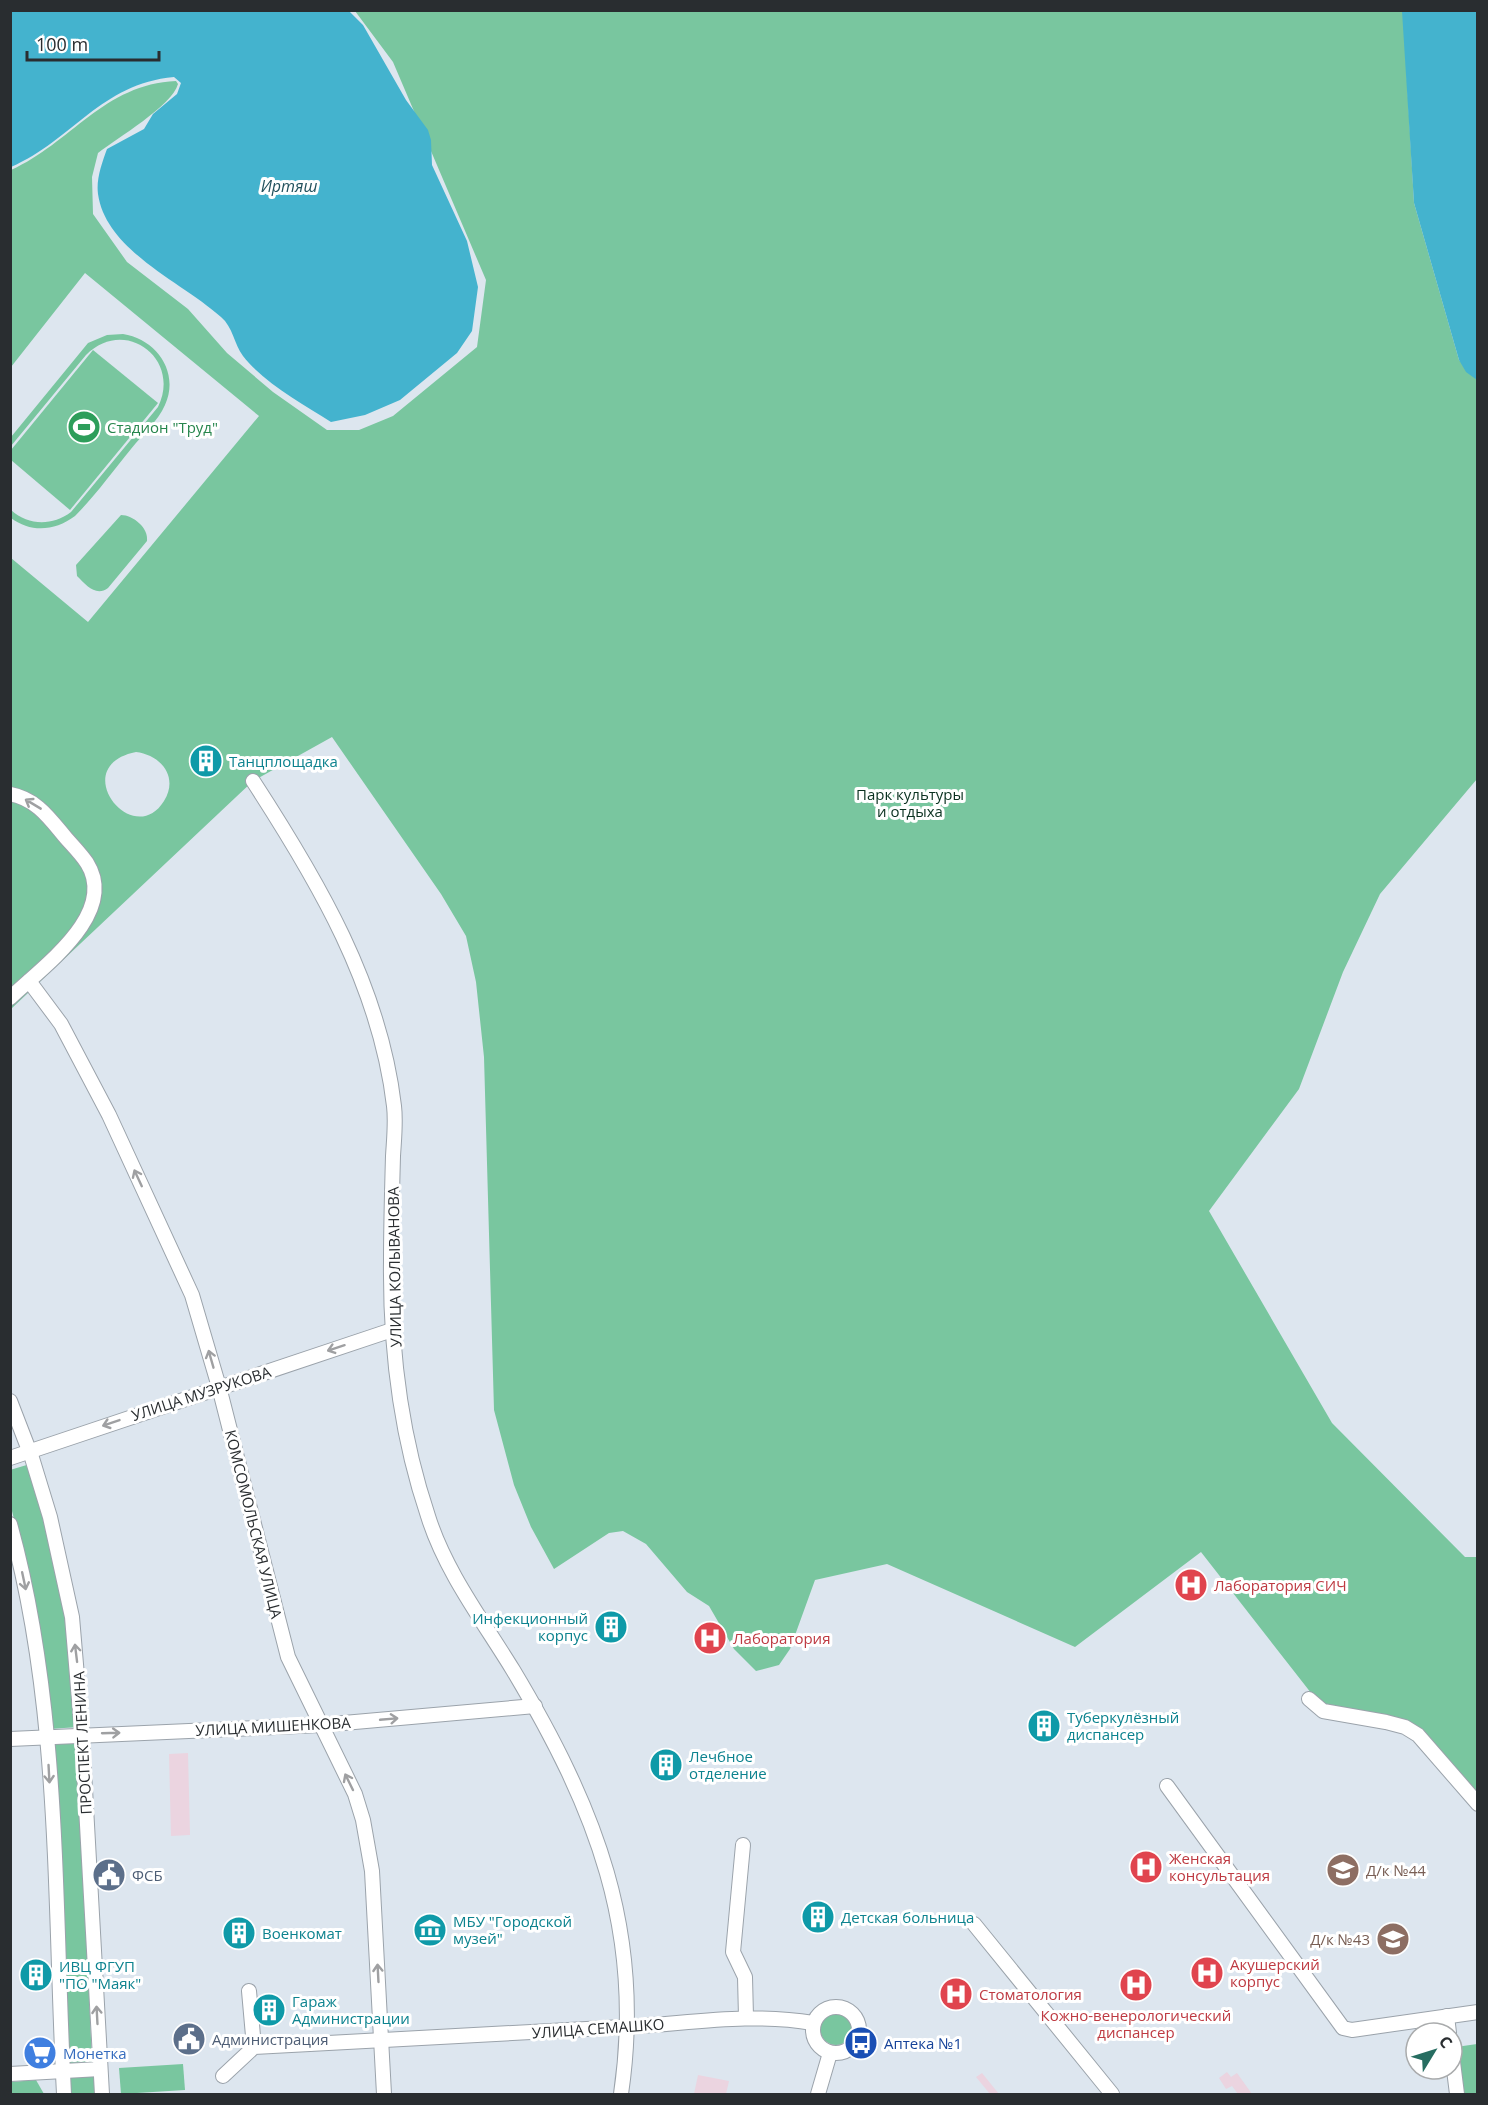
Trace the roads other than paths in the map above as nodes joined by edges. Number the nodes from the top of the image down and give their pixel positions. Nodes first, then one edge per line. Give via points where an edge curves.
1 (253, 782) dead end
2 (10, 794) edge
3 (29, 981) junction
4 (10, 998) edge
5 (392, 1330) junction
6 (219, 1387) junction
7 (10, 1401) edge
8 (30, 1451) junction
9 (10, 1458) edge
10 (10, 1524) edge
11 (1310, 1699) dead end
12 (535, 1706) junction
13 (321, 1725) junction
14 (82, 1734) junction
15 (47, 1737) junction
16 (10, 1739) edge
17 (1167, 1786) dead end
18 (1478, 1804) edge
19 (743, 1845) dead end
20 (974, 1924) dead end
21 (249, 1991) dead end
22 (1478, 2012) edge
23 (1447, 2016) junction
24 (746, 2017) junction
25 (1448, 2021) edge
26 (813, 2023) junction
27 (627, 2027) junction
28 (381, 2040) junction
29 (254, 2047) junction
30 (830, 2053) junction
31 (100, 2069) junction
32 (63, 2071) junction
33 (10, 2074) edge
34 (223, 2076) dead end
35 (64, 2094) edge
36 (102, 2094) edge
37 (384, 2094) edge
38 (621, 2094) edge
39 (818, 2094) edge
40 (1112, 2094) edge

1 - 5 street, УЛИЦА КОЛЫВАНОВА via 289,836 345,939 366,988 384,1052 394,1110
3 -> 2 street via 78,933 92,910 94,898 88,864 51,819 31,802
3 - 4 street
6 -> 3 street, КОМСОМОЛЬСКАЯ УЛИЦА via 192,1295 109,1115 61,1024
5 -> 6 street, УЛИЦА МУЗРУКОВА
5 - 12 street, УЛИЦА КОЛЫВАНОВА via 405,1439 429,1522 453,1570
6 -> 8 street, УЛИЦА МУЗРУКОВА
6 - 13 street, КОМСОМОЛЬСКАЯ УЛИЦА via 288,1657
7 - 8 street, ПРОСПЕКТ ЛЕНИНА
8 - 9 street, УЛИЦА МУЗРУКОВА
14 -> 8 street, ПРОСПЕКТ ЛЕНИНА via 72,1617
10 -> 15 street via 34,1634
11 - 18 street via 1323,1712 1386,1722 1412,1731
13 -> 12 street, УЛИЦА МИШЕНКОВА
12 - 27 street, УЛИЦА КОЛЫВАНОВА via 581,1797 610,1878 620,1923
14 -> 13 street, УЛИЦА МИШЕНКОВА
28 -> 13 street, КОМСОМОЛЬСКАЯ УЛИЦА via 369,1845 355,1794
14 - 15 street, УЛИЦА МИШЕНКОВА
31 -> 14 street, ПРОСПЕКТ ЛЕНИНА
15 - 16 street, УЛИЦА МИШЕНКОВА
15 -> 32 street
17 - 23 street via 1343,2028 1352,2030
19 - 24 street via 733,1952 745,1977
20 - 40 street
21 - 29 street
22 - 23 street
23 - 25 street
24 - 26 street, УЛИЦА СЕМАШКО
24 - 27 street, УЛИЦА СЕМАШКО
26 - 30 street via 814,2038
26 - 30 street via 823,2011 838,2007 845,2008 856,2019 856,2041 845,2051
27 - 28 street, УЛИЦА СЕМАШКО
27 - 38 street, УЛИЦА КОЛЫВАНОВА
28 - 29 street, УЛИЦА СЕМАШКО
28 - 37 street, КОМСОМОЛЬСКАЯ УЛИЦА
29 - 34 street
30 - 39 street
31 - 32 street
31 - 36 street, ПРОСПЕКТ ЛЕНИНА
32 - 33 street
32 - 35 street

